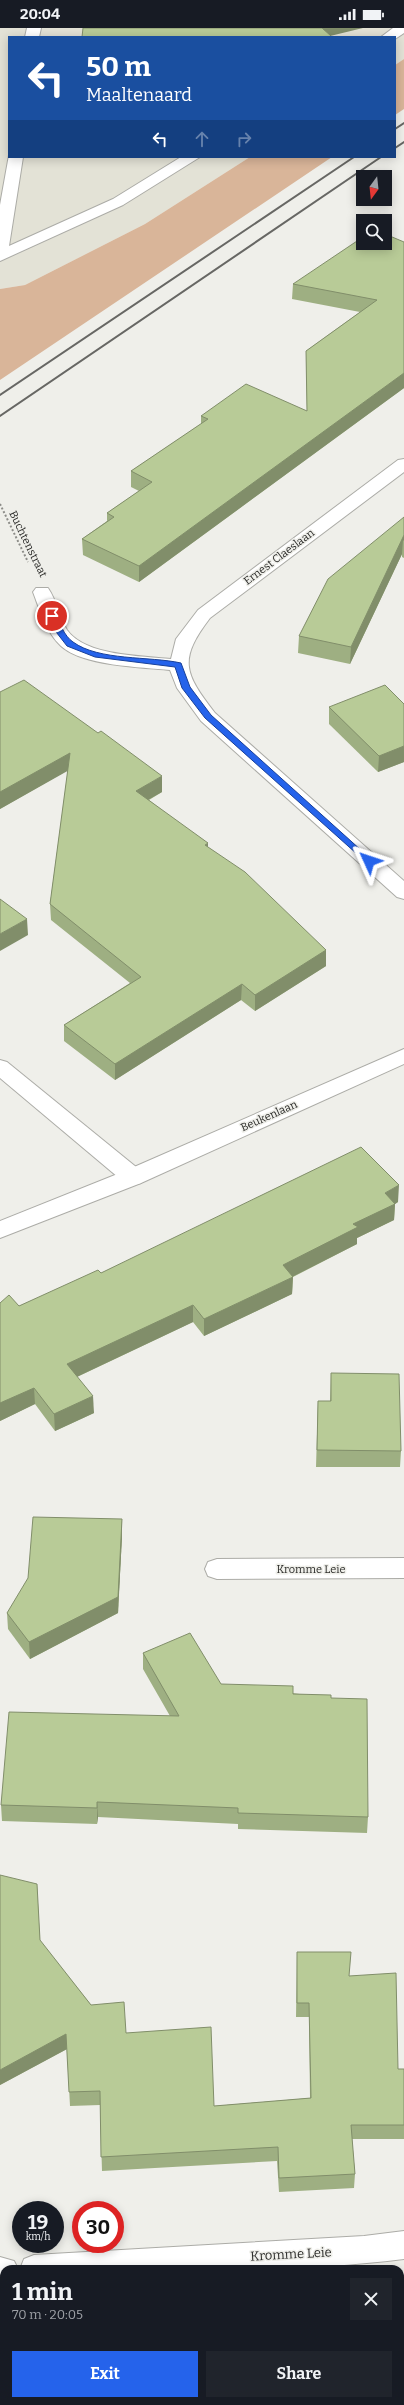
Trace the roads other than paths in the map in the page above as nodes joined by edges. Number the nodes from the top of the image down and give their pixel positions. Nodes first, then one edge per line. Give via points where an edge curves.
1 (403, 28) edge
2 (390, 36) edge
3 (15, 158) edge
4 (190, 158) edge
5 (0, 256) edge
6 (403, 466) edge
7 (42, 592) road end
8 (178, 665) junction
9 (404, 892) edge
10 (404, 1056) edge
11 (0, 1067) edge
12 (133, 1177) junction
13 (0, 1230) edge
14 (404, 1568) edge
15 (217, 1569) dead end
16 (404, 2245) edge
17 (103, 2265) edge

1 - 2 street
3 - 5 street
4 - 5 street via 118,202
6 - 8 street, Ernest Claeslaan via 204,614 185,640
7 - 8 street via 57,628 70,644 95,654
8 - 9 street via 186,688 208,717
10 - 12 street, Beukenlaan
11 - 12 street
12 - 13 street, Beukenlaan
14 - 15 street, Kromme Leie
16 - 17 street, Kromme Leie via 364,2250

